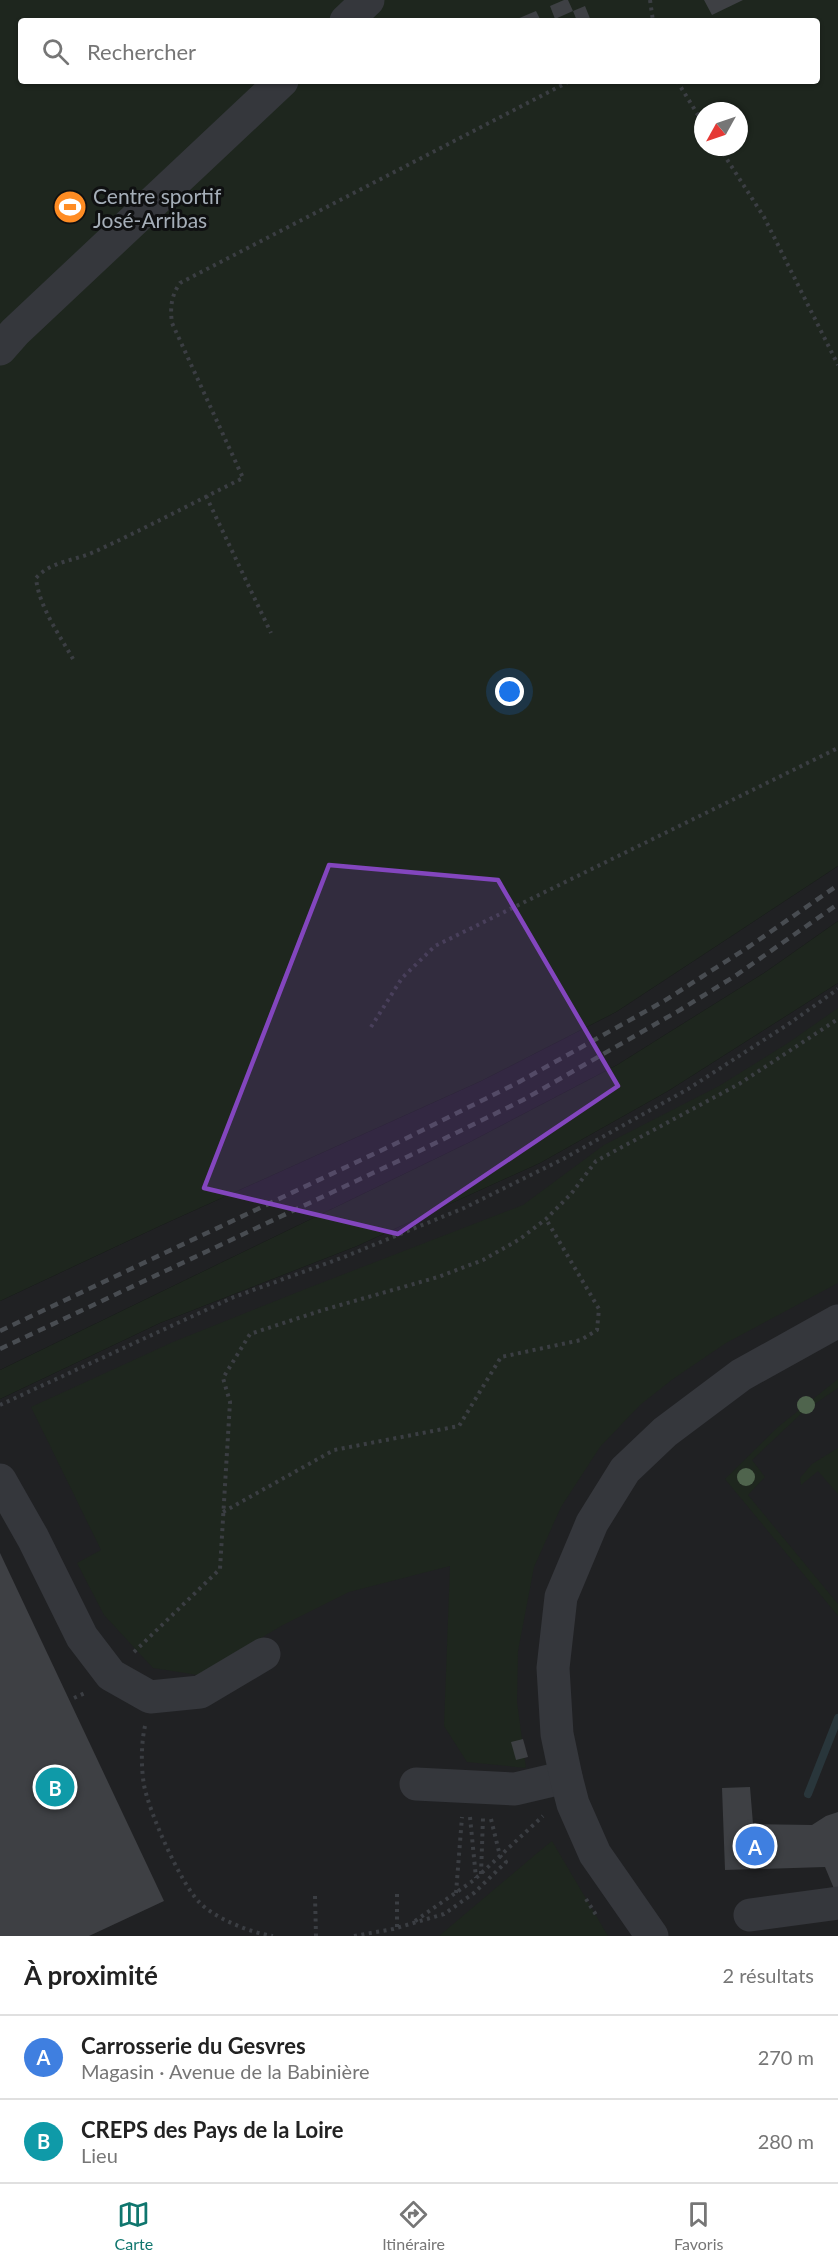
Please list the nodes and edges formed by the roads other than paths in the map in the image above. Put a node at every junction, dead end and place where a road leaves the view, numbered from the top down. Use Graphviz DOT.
graph roads {
  1 [pos="368,0"];
  2 [pos="349,18"];
  3 [pos="279,84"];
  4 [pos="0,349"];
  5 [pos="838,1322"];
  6 [pos="0,1480"];
  7 [pos="264,1654"];
  8 [pos="566,1777"];
  9 [pos="416,1784"];
  10 [pos="838,1903"];
  11 [pos="750,1915"];
  12 [pos="652,1936"];
  1 -- 2 [label="street"];
  3 -- 4 [label="street"];
  5 -- 8 [label="street"];
  6 -- 7 [label="street"];
  8 -- 9 [label="street"];
  8 -- 12 [label="street"];
  10 -- 11 [label="street"];
}
